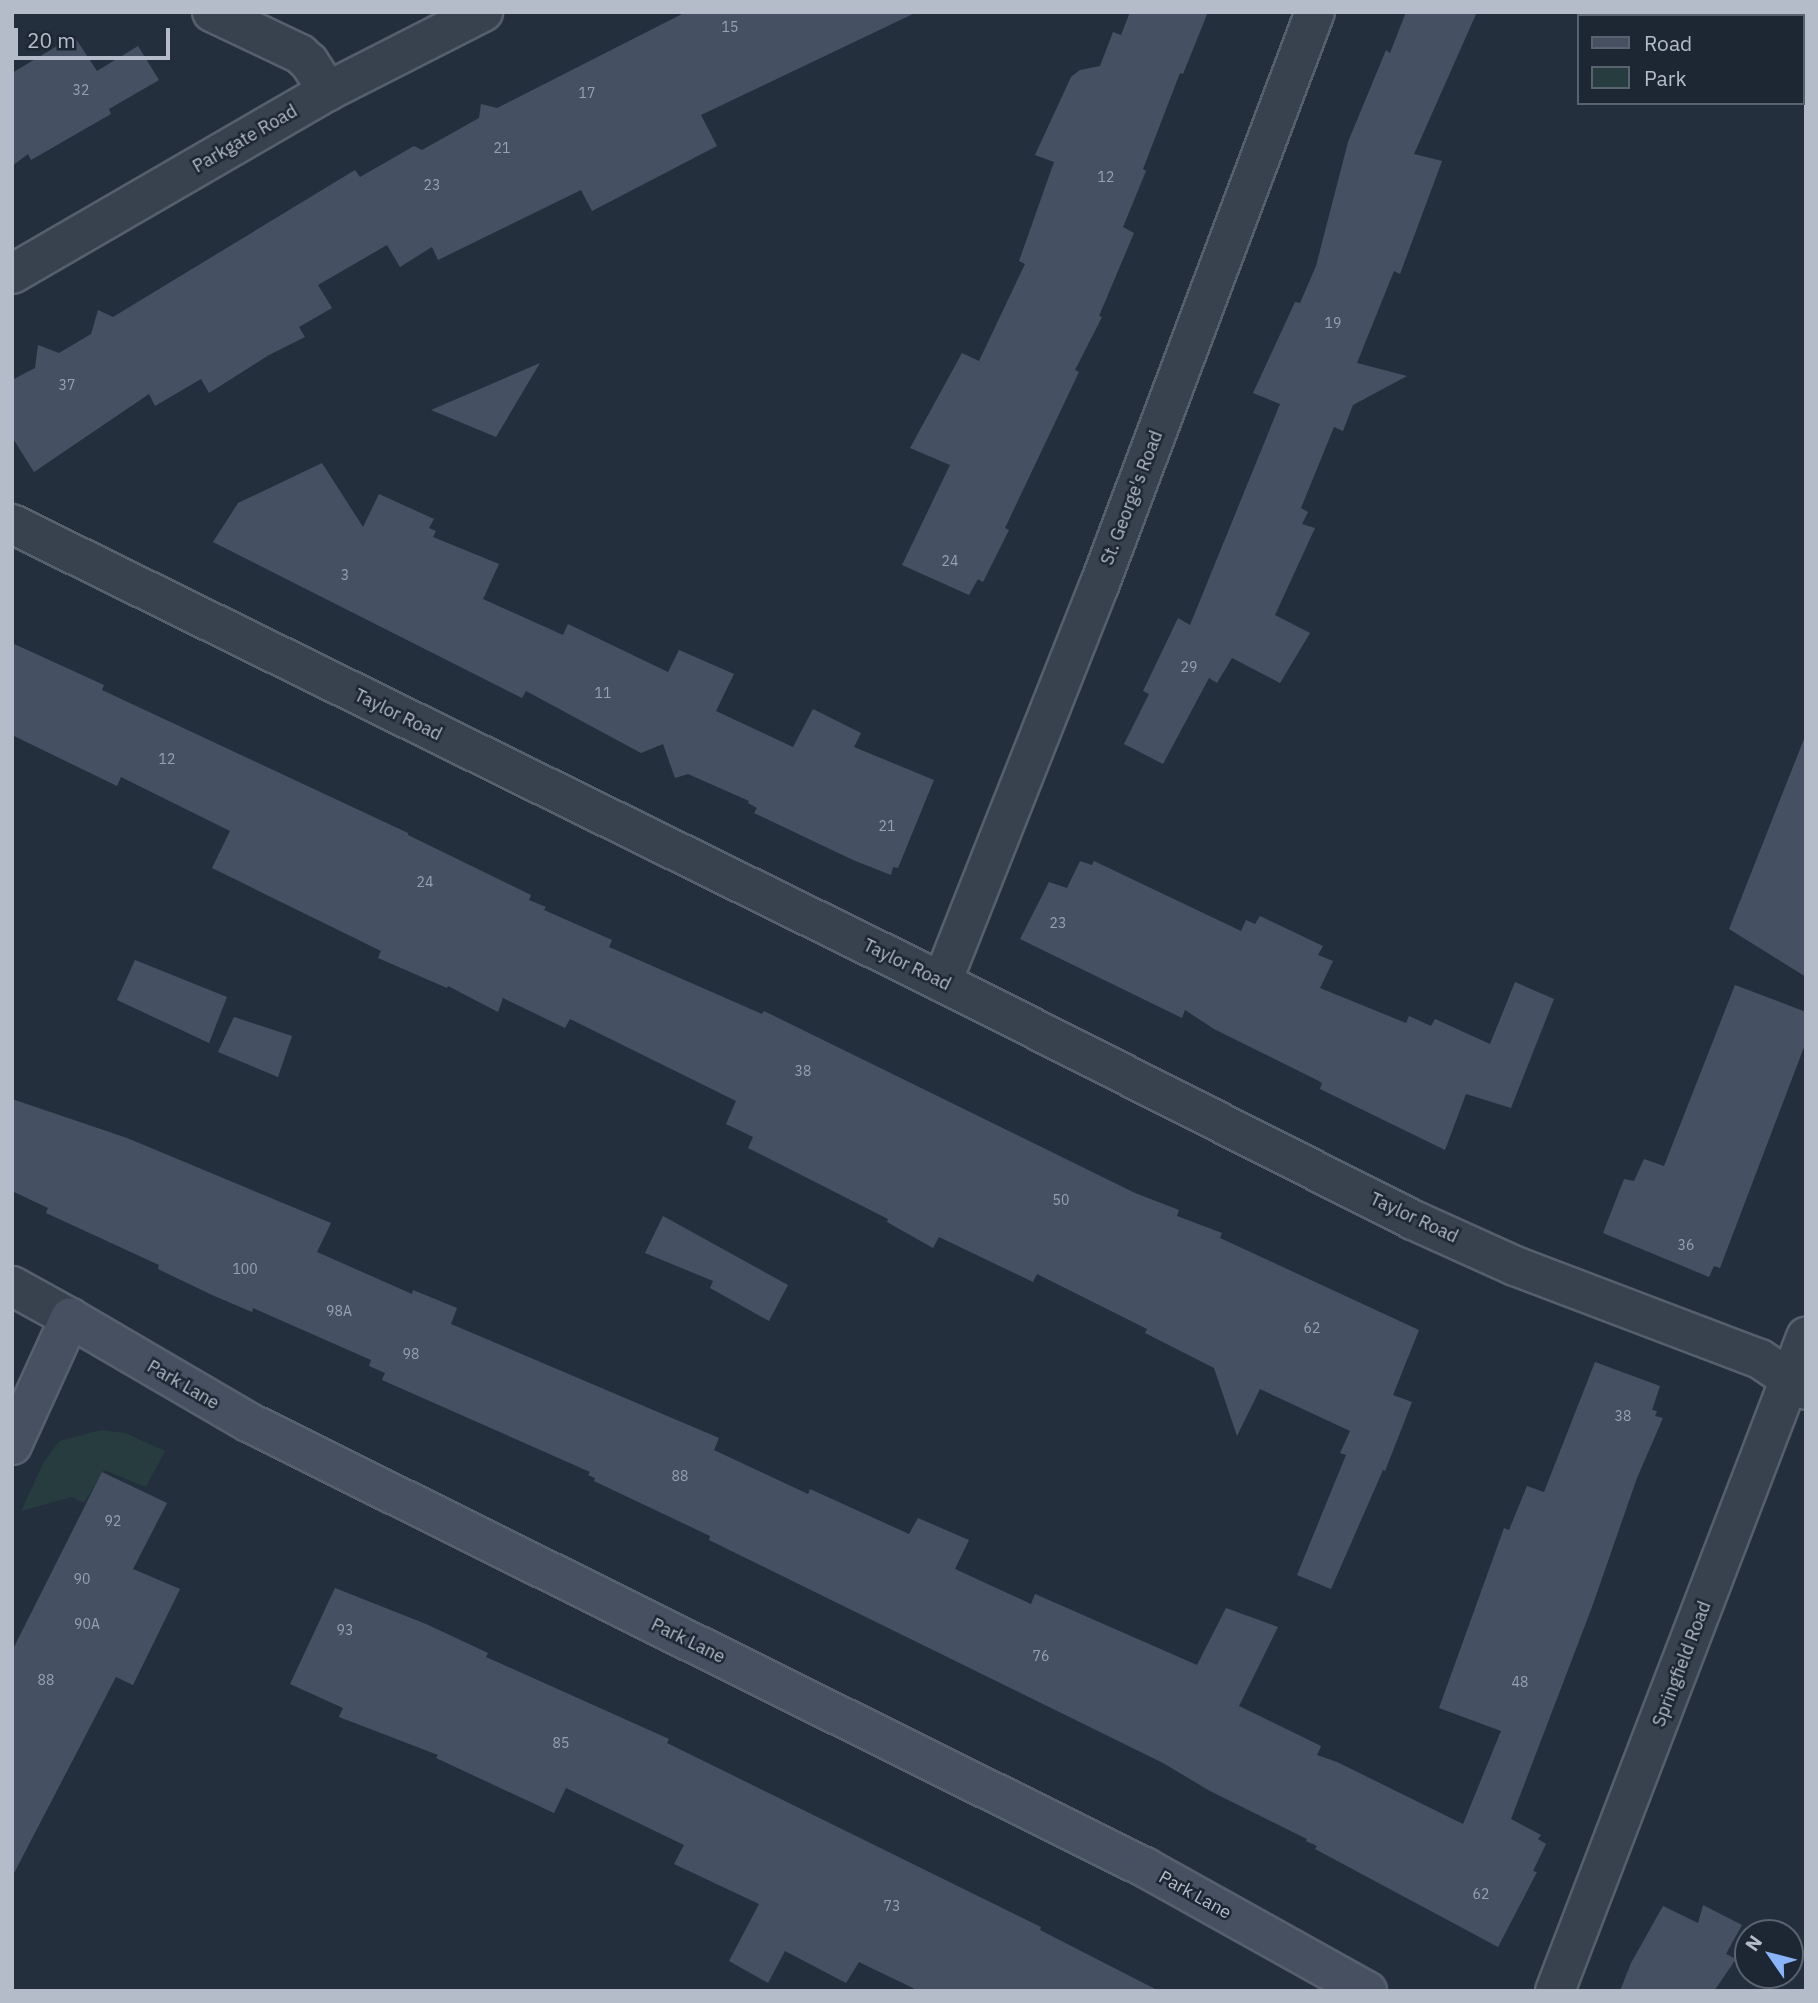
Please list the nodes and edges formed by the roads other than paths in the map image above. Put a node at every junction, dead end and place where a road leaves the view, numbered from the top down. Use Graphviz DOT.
graph roads {
  1 [pos="212,12"];
  2 [pos="482,12"];
  3 [pos="1315,12"];
  4 [pos="328,91"];
  5 [pos="12,274"];
  6 [pos="12,524"];
  7 [pos="942,982"];
  8 [pos="12,1286"];
  9 [pos="71,1318"];
  10 [pos="1806,1337"];
  11 [pos="1798,1384"];
  12 [pos="12,1445"];
  13 [pos="1367,1991"];
  14 [pos="1555,1991"];
  1 -- 4 [label="street"];
  2 -- 4 [label="street, Parkgate Road"];
  3 -- 7 [label="street, St. George's Road"];
  4 -- 5 [label="street, Parkgate Road"];
  6 -- 7 [label="street, Taylor Road"];
  7 -- 11 [label="street, Taylor Road"];
  8 -- 9 [label="street, Park Lane"];
  9 -- 12 [label="main road"];
  9 -- 13 [label="main road, Park Lane"];
  10 -- 11 [label="street, Springfield Road"];
  11 -- 14 [label="street, Springfield Road"];
}
